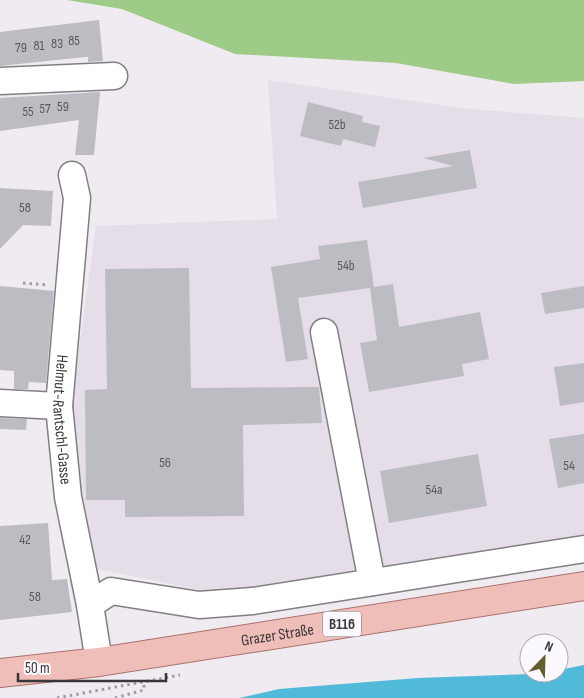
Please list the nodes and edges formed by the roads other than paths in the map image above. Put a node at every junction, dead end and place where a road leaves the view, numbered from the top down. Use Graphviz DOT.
graph roads {
  1 [pos="114,76"];
  2 [pos="0,81"];
  3 [pos="72,175"];
  4 [pos="324,332"];
  5 [pos="0,403"];
  6 [pos="59,406"];
  7 [pos="584,549"];
  8 [pos="372,582"];
  9 [pos="584,586"];
  10 [pos="90,605"];
  11 [pos="99,662"];
  12 [pos="0,673"];
  1 -- 2 [label="street"];
  3 -- 6 [label="street, Helmut-Rantschl-Gasse"];
  4 -- 8 [label="street"];
  5 -- 6 [label="street"];
  6 -- 10 [label="street, Helmut-Rantschl-Gasse"];
  7 -- 8 [label="street"];
  8 -- 10 [label="street"];
  9 -- 11 [label="main road, Grazer Straße / B116"];
  10 -- 11 [label="street, Helmut-Rantschl-Gasse"];
  11 -- 12 [label="main road, Grazer Straße / B116"];
}
